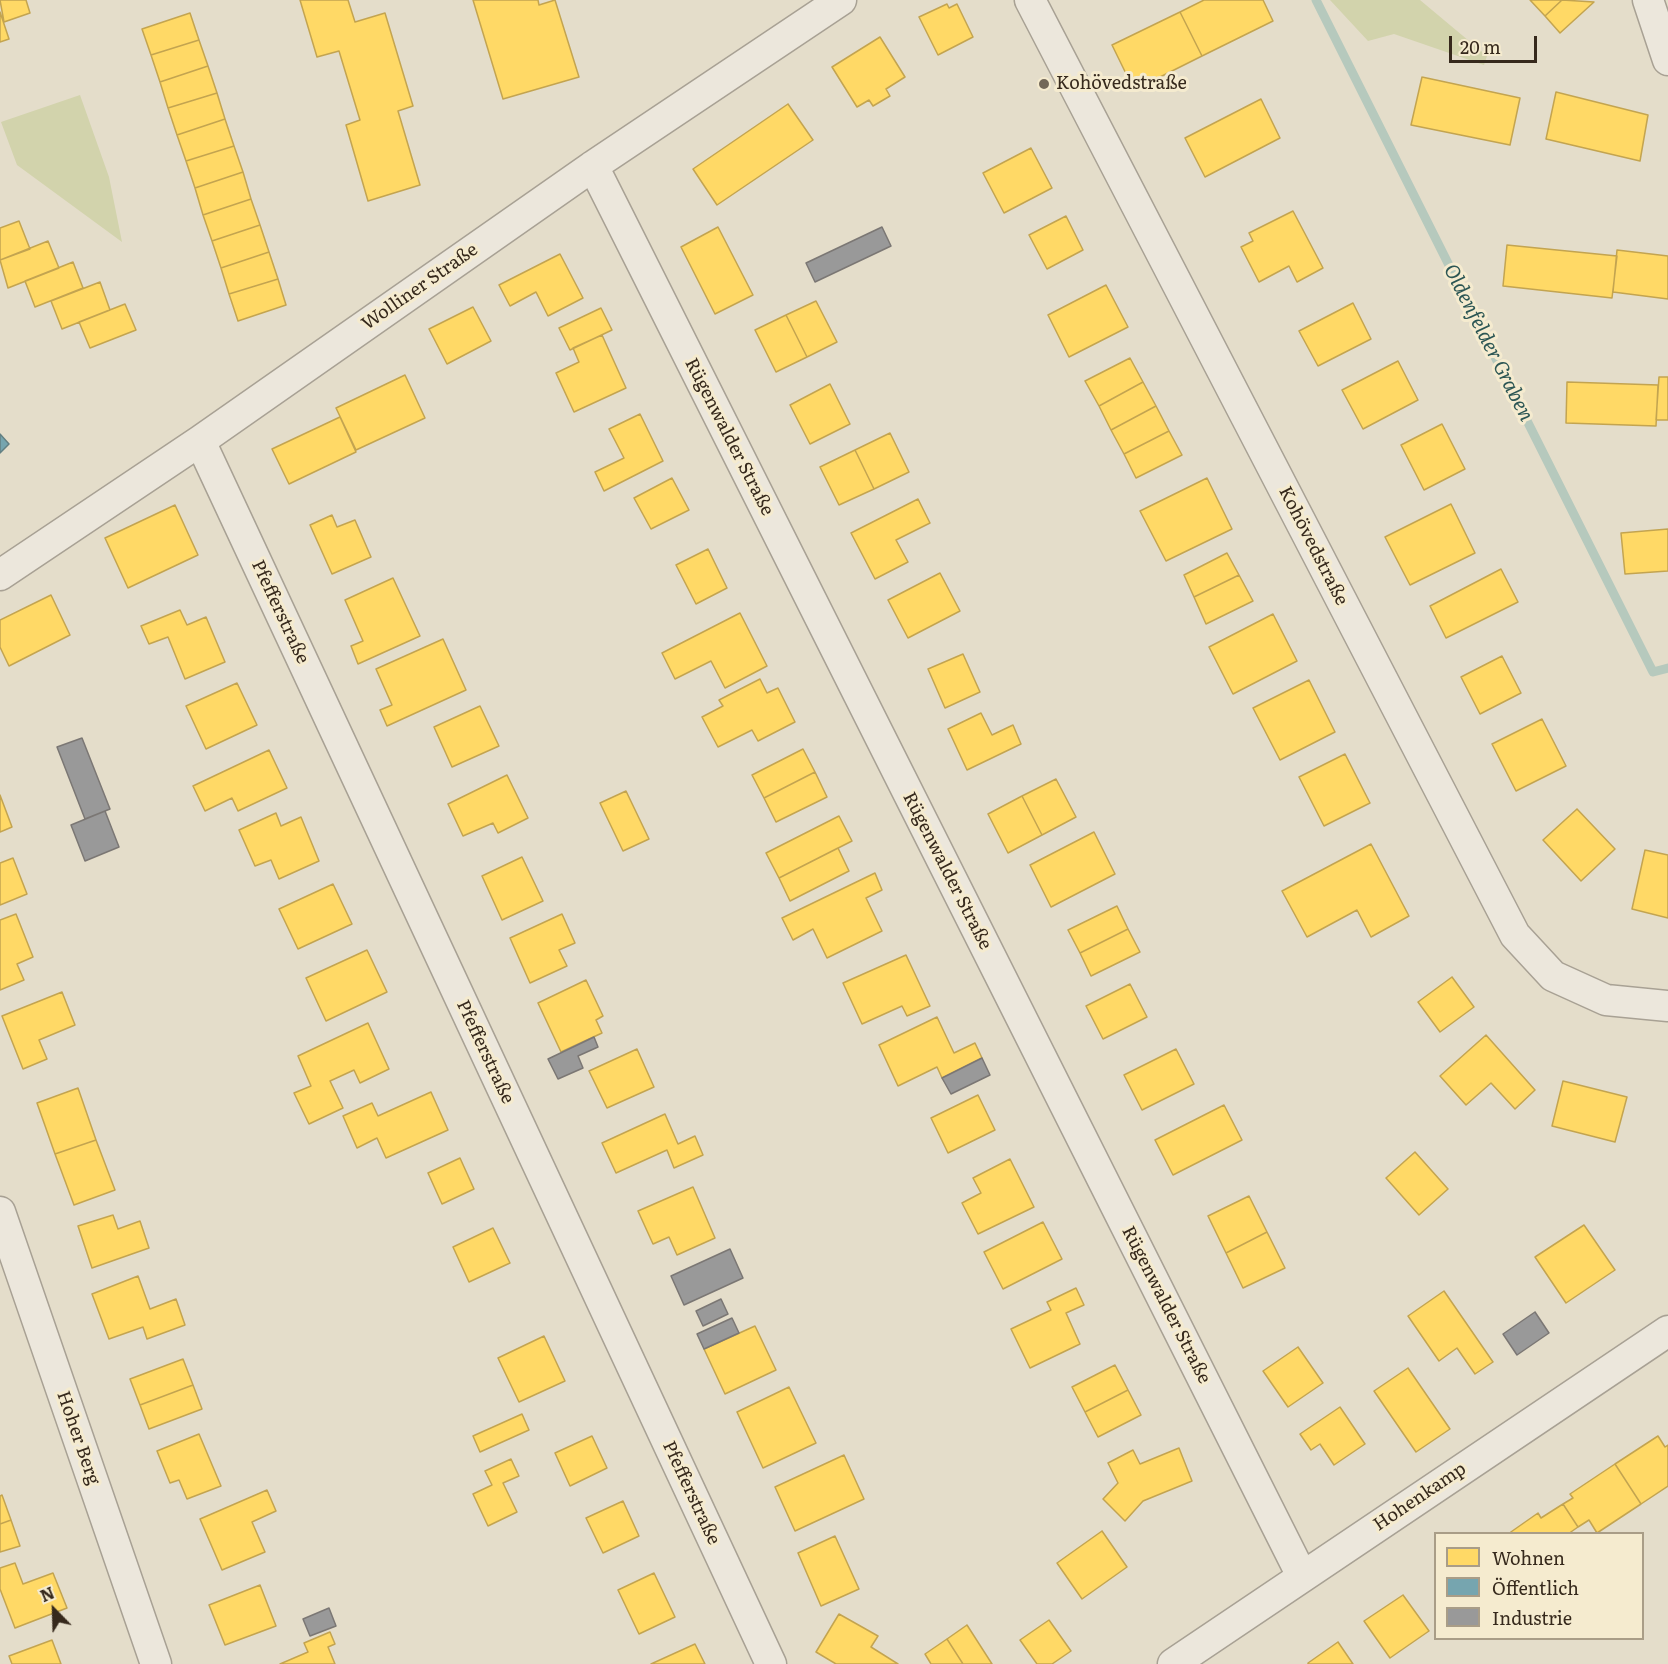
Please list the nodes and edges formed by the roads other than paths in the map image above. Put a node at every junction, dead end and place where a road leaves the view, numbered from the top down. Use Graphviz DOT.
graph roads {
  1 [pos="841,0"];
  2 [pos="1030,0"];
  3 [pos="1648,0"];
  4 [pos="1668,60"];
  5 [pos="593,166"];
  6 [pos="200,441"];
  7 [pos="0,574"];
  8 [pos="1668,1006"];
  9 [pos="0,1212"];
  10 [pos="1668,1331"];
  11 [pos="1302,1576"];
  12 [pos="156,1664"];
  13 [pos="771,1664"];
  14 [pos="1173,1664"];
  1 -- 5 [label="street, Wolliner Straße"];
  2 -- 8 [label="street, Kohövedstraße"];
  3 -- 4 [label="street"];
  5 -- 6 [label="street, Wolliner Straße"];
  5 -- 11 [label="street, Rügenwalder Straße"];
  6 -- 7 [label="street, Wolliner Straße"];
  6 -- 13 [label="street, Pfefferstraße"];
  9 -- 12 [label="street, Hoher Berg"];
  10 -- 11 [label="street, Hohenkamp"];
  11 -- 14 [label="street, Hohenkamp"];
}
